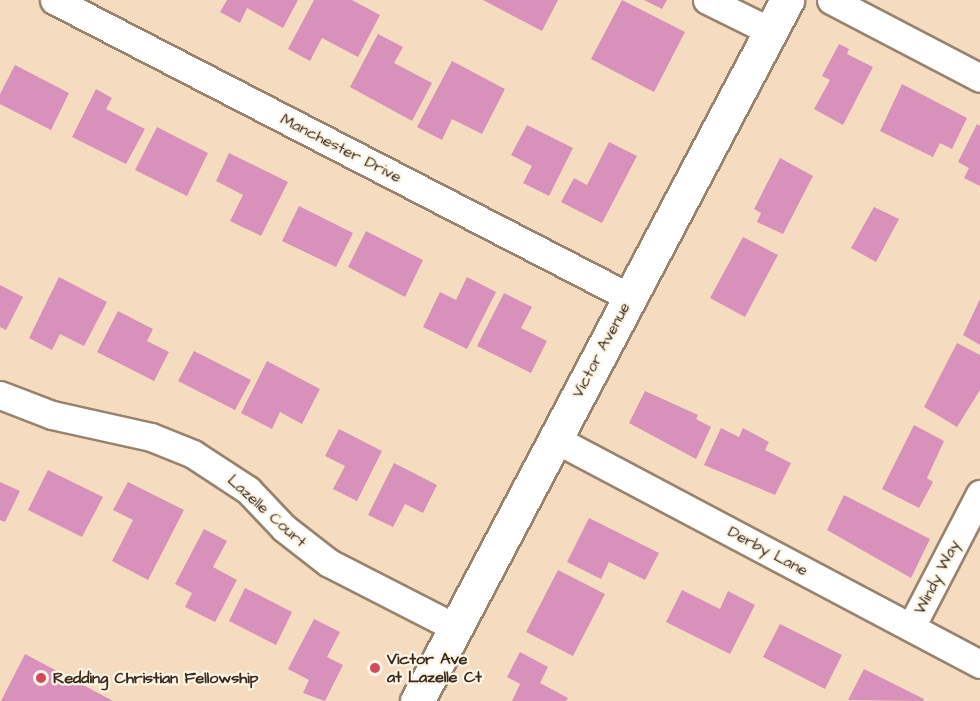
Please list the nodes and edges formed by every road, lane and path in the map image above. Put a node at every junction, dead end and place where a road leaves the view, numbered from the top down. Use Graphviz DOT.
graph roads {
  1 [pos="54,0"];
  2 [pos="707,0"];
  3 [pos="787,0"];
  4 [pos="831,0"];
  5 [pos="770,31"];
  6 [pos="980,78"];
  7 [pos="629,297"];
  8 [pos="0,395"];
  9 [pos="555,439"];
  10 [pos="980,494"];
  11 [pos="911,627"];
  12 [pos="456,628"];
  13 [pos="980,663"];
  14 [pos="417,701"];
  1 -- 7 [label="street, Manchester Drive"];
  2 -- 5 [label="street"];
  3 -- 5 [label="main road, Victor Avenue"];
  4 -- 6 [label="street"];
  5 -- 7 [label="main road, Victor Avenue"];
  7 -- 9 [label="main road, Victor Avenue"];
  8 -- 12 [label="street, Lazelle Court"];
  9 -- 11 [label="street, Derby Lane"];
  9 -- 12 [label="main road, Victor Avenue"];
  10 -- 11 [label="street, Windy Way"];
  11 -- 13 [label="street, Derby Lane"];
  12 -- 14 [label="main road, Victor Avenue"];
}
